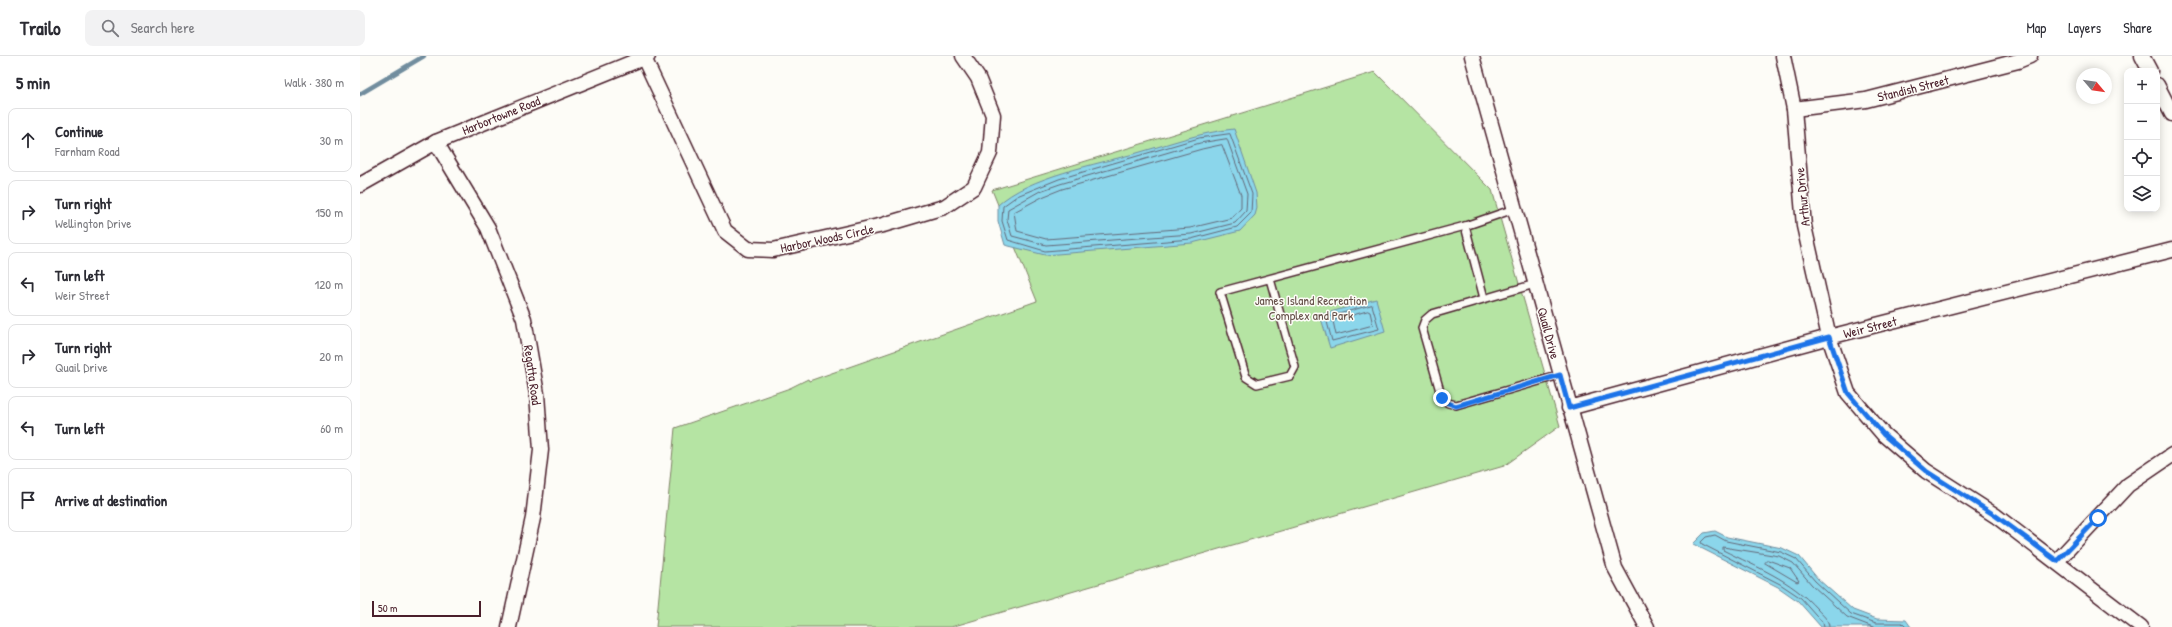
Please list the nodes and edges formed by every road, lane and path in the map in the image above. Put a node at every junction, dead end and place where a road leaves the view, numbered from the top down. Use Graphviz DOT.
graph roads {
  1 [pos="963,56"];
  2 [pos="1472,56"];
  3 [pos="1783,56"];
  4 [pos="2030,56"];
  5 [pos="2142,56"];
  6 [pos="646,57"];
  7 [pos="2148,68"];
  8 [pos="2160,91"];
  9 [pos="1794,109"];
  10 [pos="2172,114"];
  11 [pos="436,142"];
  12 [pos="360,185"];
  13 [pos="1514,209"];
  14 [pos="1465,226"];
  15 [pos="2172,250"];
  16 [pos="1270,279"];
  17 [pos="1535,284"];
  18 [pos="1484,298"];
  19 [pos="1829,337"];
  20 [pos="1560,375"];
  21 [pos="1569,408"];
  22 [pos="2172,455"];
  23 [pos="2057,561"];
  24 [pos="509,627"];
  25 [pos="1647,627"];
  26 [pos="2141,627"];
  1 -- 6 [label="street, Harbor Woods Circle"];
  2 -- 13 [label="street, Quail Drive"];
  3 -- 9 [label="street, Arthur Drive"];
  4 -- 9 [label="street, Standish Street"];
  5 -- 7 [label="street"];
  6 -- 11 [label="street, Harbortowne Road"];
  8 -- 10 [label="street"];
  9 -- 19 [label="street, Arthur Drive"];
  11 -- 12 [label="street, Harbortowne Road"];
  11 -- 24 [label="street, Regatta Road"];
  13 -- 14 [label="lane"];
  13 -- 17 [label="street, Quail Drive"];
  14 -- 16 [label="lane"];
  14 -- 18 [label="lane"];
  15 -- 19 [label="street, Weir Street"];
  16 -- 16 [label="lane"];
  17 -- 18 [label="lane"];
  17 -- 20 [label="street, Quail Drive"];
  18 -- 20 [label="lane"];
  19 -- 21 [label="street, Weir Street"];
  19 -- 23 [label="street, Arthur Drive"];
  20 -- 21 [label="street, Quail Drive"];
  21 -- 25 [label="street, Quail Drive"];
  22 -- 23 [label="street"];
  23 -- 26 [label="street, Arthur Drive"];
}
